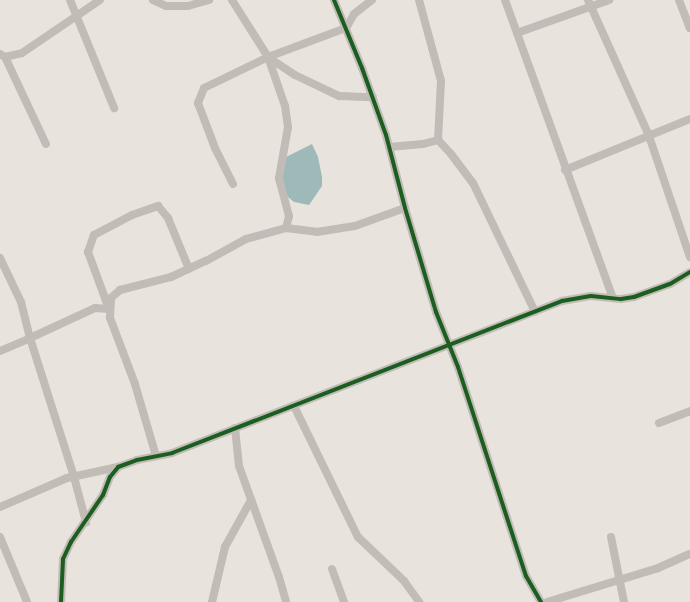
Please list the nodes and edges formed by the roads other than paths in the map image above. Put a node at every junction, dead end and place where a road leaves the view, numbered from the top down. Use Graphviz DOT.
graph roads {
  1 [pos="70,0"];
  2 [pos="100,0"];
  3 [pos="153,0"];
  4 [pos="209,0"];
  5 [pos="232,0"];
  6 [pos="334,0"];
  7 [pos="372,0"];
  8 [pos="419,0"];
  9 [pos="505,0"];
  10 [pos="609,0"];
  11 [pos="679,0"];
  12 [pos="589,4"];
  13 [pos="76,15"];
  14 [pos="346,28"];
  15 [pos="690,28"];
  16 [pos="517,33"];
  17 [pos="3,56"];
  18 [pos="268,56"];
  19 [pos="372,97"];
  20 [pos="114,108"];
  21 [pos="690,120"];
  22 [pos="649,136"];
  23 [pos="438,140"];
  24 [pos="46,144"];
  25 [pos="390,147"];
  26 [pos="565,170"];
  27 [pos="233,184"];
  28 [pos="405,208"];
  29 [pos="286,228"];
  30 [pos="690,257"];
  31 [pos="0,258"];
  32 [pos="189,269"];
  33 [pos="690,272"];
  34 [pos="613,298"];
  35 [pos="110,309"];
  36 [pos="535,312"];
  37 [pos="30,338"];
  38 [pos="449,345"];
  39 [pos="0,351"];
  40 [pos="294,406"];
  41 [pos="690,411"];
  42 [pos="659,422"];
  43 [pos="235,428"];
  44 [pos="156,456"];
  45 [pos="118,467"];
  46 [pos="74,477"];
  47 [pos="251,500"];
  48 [pos="0,507"];
  49 [pos="86,522"];
  50 [pos="0,537"];
  51 [pos="611,537"];
  52 [pos="690,554"];
  53 [pos="332,569"];
  54 [pos="618,581"];
  55 [pos="569,599"];
  56 [pos="27,602"];
  57 [pos="61,602"];
  58 [pos="212,602"];
  59 [pos="286,602"];
  60 [pos="344,602"];
  61 [pos="419,602"];
  62 [pos="541,602"];
  63 [pos="547,602"];
  64 [pos="624,602"];
  1 -- 13 [label="street"];
  2 -- 13 [label="street"];
  3 -- 4 [label="street"];
  5 -- 18 [label="street"];
  6 -- 14 [label="street"];
  7 -- 14 [label="street"];
  8 -- 23 [label="street"];
  9 -- 16 [label="street"];
  10 -- 12 [label="street"];
  11 -- 15 [label="street"];
  12 -- 16 [label="street"];
  12 -- 22 [label="street"];
  13 -- 17 [label="street"];
  13 -- 20 [label="street"];
  14 -- 18 [label="street"];
  14 -- 19 [label="street"];
  16 -- 26 [label="street"];
  17 -- 24 [label="street"];
  18 -- 19 [label="street"];
  18 -- 27 [label="street"];
  18 -- 29 [label="street"];
  19 -- 25 [label="street"];
  21 -- 22 [label="street"];
  22 -- 26 [label="street"];
  22 -- 30 [label="street"];
  23 -- 25 [label="street"];
  23 -- 36 [label="street"];
  25 -- 28 [label="street"];
  26 -- 34 [label="street"];
  28 -- 29 [label="street"];
  28 -- 38 [label="street"];
  29 -- 32 [label="street"];
  31 -- 37 [label="street"];
  32 -- 35 [label="street"];
  32 -- 35 [label="street"];
  33 -- 34 [label="street"];
  34 -- 36 [label="street"];
  35 -- 37 [label="street"];
  35 -- 44 [label="street"];
  36 -- 38 [label="street"];
  37 -- 39 [label="street"];
  37 -- 46 [label="street"];
  38 -- 40 [label="street"];
  38 -- 62 [label="street"];
  40 -- 43 [label="street"];
  40 -- 61 [label="street"];
  41 -- 42 [label="street"];
  43 -- 44 [label="street"];
  43 -- 47 [label="street"];
  44 -- 45 [label="street"];
  45 -- 46 [label="street"];
  45 -- 49 [label="street"];
  46 -- 48 [label="street"];
  46 -- 49 [label="street"];
  47 -- 58 [label="street"];
  47 -- 59 [label="street"];
  49 -- 57 [label="street"];
  50 -- 56 [label="street"];
  51 -- 54 [label="street"];
  52 -- 54 [label="street"];
  53 -- 60 [label="street"];
  54 -- 55 [label="street"];
  54 -- 64 [label="street"];
  55 -- 63 [label="street"];
}
